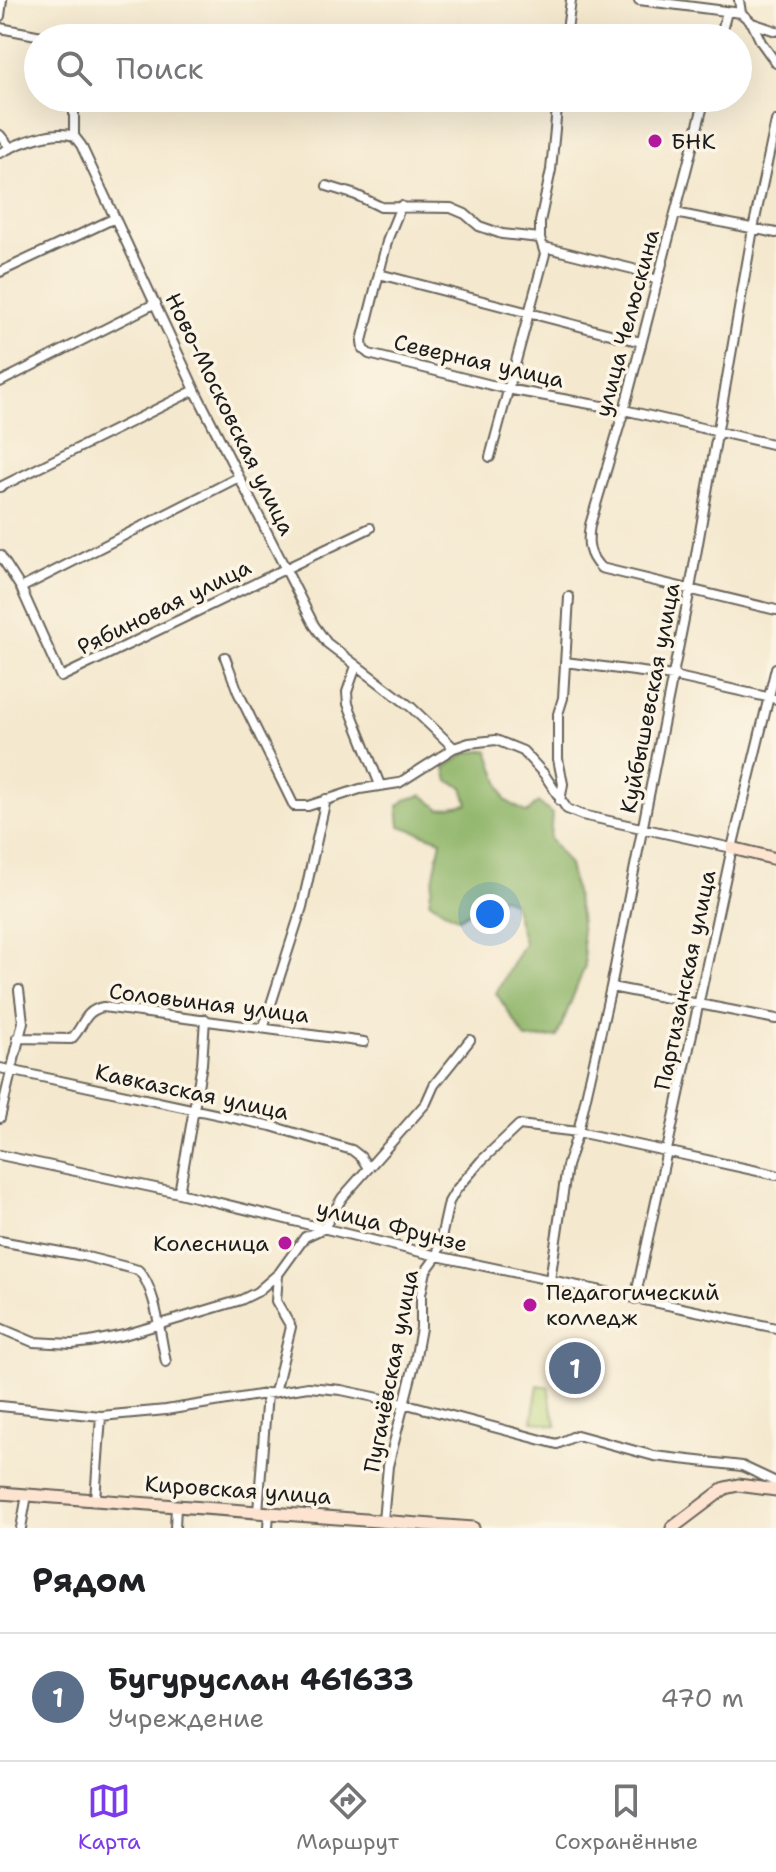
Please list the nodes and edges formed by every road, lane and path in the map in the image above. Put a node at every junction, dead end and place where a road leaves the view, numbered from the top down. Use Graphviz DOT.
graph roads {
  1 [pos="2,0"];
  2 [pos="571,0"];
  3 [pos="639,0"];
  4 [pos="739,0"];
  5 [pos="727,12"];
  6 [pos="741,13"];
  7 [pos="0,16"];
  8 [pos="752,23"];
  9 [pos="568,24"];
  10 [pos="724,24"];
  11 [pos="0,28"];
  12 [pos="776,31"];
  13 [pos="24,33"];
  14 [pos="776,63"];
  15 [pos="74,112"];
  16 [pos="557,112"];
  17 [pos="701,112"];
  18 [pos="776,121"];
  19 [pos="0,135"];
  20 [pos="74,136"];
  21 [pos="10,147"];
  22 [pos="0,153"];
  23 [pos="327,186"];
  24 [pos="401,206"];
  25 [pos="675,213"];
  26 [pos="115,218"];
  27 [pos="753,229"];
  28 [pos="776,233"];
  29 [pos="542,242"];
  30 [pos="0,272"];
  31 [pos="379,274"];
  32 [pos="658,281"];
  33 [pos="156,303"];
  34 [pos="528,313"];
  35 [pos="641,342"];
  36 [pos="0,382"];
  37 [pos="507,389"];
  38 [pos="195,390"];
  39 [pos="624,410"];
  40 [pos="718,431"];
  41 [pos="776,445"];
  42 [pos="490,457"];
  43 [pos="239,477"];
  44 [pos="0,487"];
  45 [pos="370,528"];
  46 [pos="0,555"];
  47 [pos="285,568"];
  48 [pos="21,588"];
  49 [pos="690,589"];
  50 [pos="569,597"];
  51 [pos="776,610"];
  52 [pos="225,657"];
  53 [pos="565,662"];
  54 [pos="356,666"];
  55 [pos="776,668"];
  56 [pos="673,676"];
  57 [pos="773,699"];
  58 [pos="454,748"];
  59 [pos="380,785"];
  60 [pos="326,799"];
  61 [pos="560,802"];
  62 [pos="643,827"];
  63 [pos="732,848"];
  64 [pos="776,859"];
  65 [pos="611,987"];
  66 [pos="19,990"];
  67 [pos="698,1002"];
  68 [pos="205,1019"];
  69 [pos="776,1019"];
  70 [pos="264,1026"];
  71 [pos="17,1038"];
  72 [pos="470,1040"];
  73 [pos="364,1042"];
  74 [pos="0,1068"];
  75 [pos="10,1071"];
  76 [pos="195,1110"];
  77 [pos="0,1118"];
  78 [pos="578,1132"];
  79 [pos="667,1152"];
  80 [pos="0,1155"];
  81 [pos="368,1168"];
  82 [pos="776,1175"];
  83 [pos="179,1193"];
  84 [pos="324,1228"];
  85 [pos="0,1241"];
  86 [pos="437,1256"];
  87 [pos="279,1273"];
  88 [pos="550,1280"];
  89 [pos="257,1292"];
  90 [pos="635,1299"];
  91 [pos="276,1301"];
  92 [pos="157,1324"];
  93 [pos="0,1328"];
  94 [pos="776,1328"];
  95 [pos="166,1362"];
  96 [pos="271,1392"];
  97 [pos="403,1403"];
  98 [pos="0,1406"];
  99 [pos="101,1416"];
  100 [pos="776,1482"];
  101 [pos="776,1490"];
  102 [pos="0,1493"];
  103 [pos="27,1495"];
  104 [pos="95,1500"];
  105 [pos="176,1506"];
  106 [pos="264,1512"];
  107 [pos="383,1521"];
  108 [pos="322,1522"];
  109 [pos="21,1528"];
  110 [pos="175,1528"];
  111 [pos="268,1528"];
  112 [pos="473,1528"];
  113 [pos="672,1528"];
  1 -- 7 [label="street"];
  2 -- 9 [label="street"];
  3 -- 5 [label="street"];
  4 -- 6 [label="street"];
  5 -- 6 [label="street"];
  5 -- 10 [label="street"];
  6 -- 8 [label="street"];
  8 -- 12 [label="street"];
  8 -- 14 [label="street"];
  11 -- 13 [label="street"];
  15 -- 20 [label="street"];
  16 -- 29 [label="street"];
  17 -- 25 [label="street, улица Челюскина"];
  18 -- 27 [label="street, Куйбышевская улица"];
  19 -- 21 [label="street"];
  20 -- 21 [label="street"];
  20 -- 26 [label="street, Ново-Московская улица"];
  21 -- 22 [label="street"];
  23 -- 24 [label="street"];
  24 -- 29 [label="street"];
  24 -- 31 [label="street"];
  25 -- 27 [label="street"];
  25 -- 32 [label="street, улица Челюскина"];
  26 -- 30 [label="street"];
  26 -- 33 [label="street, Ново-Московская улица"];
  27 -- 28 [label="street"];
  27 -- 40 [label="street, Куйбышевская улица"];
  29 -- 32 [label="street"];
  29 -- 34 [label="street"];
  31 -- 34 [label="street"];
  31 -- 37 [label="street, Северная улица"];
  32 -- 35 [label="street, улица Челюскина"];
  33 -- 36 [label="street"];
  33 -- 38 [label="street, Ново-Московская улица"];
  34 -- 35 [label="street"];
  34 -- 37 [label="street"];
  35 -- 39 [label="street, улица Челюскина"];
  37 -- 39 [label="street, Северная улица"];
  37 -- 42 [label="street"];
  38 -- 43 [label="street, Ново-Московская улица"];
  38 -- 44 [label="street"];
  39 -- 40 [label="street, Северная улица"];
  39 -- 49 [label="street, улица Челюскина"];
  40 -- 41 [label="street, Северная улица"];
  40 -- 49 [label="street, Куйбышевская улица"];
  43 -- 47 [label="street, Ново-Московская улица"];
  43 -- 48 [label="street"];
  45 -- 47 [label="street, Рябиновая улица"];
  46 -- 48 [label="street"];
  47 -- 48 [label="street, Рябиновая улица"];
  47 -- 54 [label="street, Ново-Московская улица"];
  49 -- 51 [label="street"];
  49 -- 56 [label="street, Куйбышевская улица"];
  50 -- 53 [label="street"];
  52 -- 60 [label="street"];
  53 -- 56 [label="street"];
  53 -- 61 [label="street"];
  54 -- 58 [label="street, Ново-Московская улица"];
  54 -- 59 [label="street"];
  55 -- 57 [label="street, Партизанская улица"];
  56 -- 57 [label="street"];
  56 -- 62 [label="street, Куйбышевская улица"];
  57 -- 63 [label="street, Партизанская улица"];
  58 -- 59 [label="street"];
  58 -- 61 [label="street"];
  59 -- 60 [label="street"];
  60 -- 70 [label="street"];
  61 -- 62 [label="street"];
  62 -- 63 [label="street"];
  62 -- 65 [label="street, Куйбышевская улица"];
  63 -- 64 [label="main road"];
  63 -- 67 [label="street, Партизанская улица"];
  65 -- 67 [label="street"];
  65 -- 78 [label="street, Куйбышевская улица"];
  66 -- 71 [label="street"];
  67 -- 69 [label="street"];
  67 -- 79 [label="street, Партизанская улица"];
  68 -- 70 [label="street, Соловьиная улица"];
  68 -- 71 [label="street, Соловьиная улица"];
  68 -- 76 [label="street"];
  70 -- 73 [label="street, Соловьиная улица"];
  71 -- 75 [label="street"];
  72 -- 81 [label="street"];
  74 -- 75 [label="street, Кавказская улица"];
  75 -- 76 [label="street, Кавказская улица"];
  75 -- 77 [label="street"];
  76 -- 81 [label="street, Кавказская улица"];
  76 -- 83 [label="street"];
  78 -- 79 [label="street"];
  78 -- 86 [label="street, Пугачёвская улица"];
  78 -- 88 [label="street, Куйбышевская улица"];
  79 -- 82 [label="street"];
  79 -- 90 [label="street, Партизанская улица"];
  80 -- 83 [label="street, улица Фрунзе"];
  81 -- 84 [label="street"];
  83 -- 84 [label="street, улица Фрунзе"];
  84 -- 86 [label="street, улица Фрунзе"];
  84 -- 87 [label="street"];
  85 -- 92 [label="street"];
  86 -- 88 [label="street, улица Фрунзе"];
  86 -- 97 [label="street, Пугачёвская улица"];
  87 -- 89 [label="street"];
  87 -- 91 [label="street"];
  88 -- 90 [label="street, улица Фрунзе"];
  89 -- 91 [label="street"];
  89 -- 92 [label="street"];
  90 -- 94 [label="street, улица Фрунзе"];
  91 -- 96 [label="street"];
  92 -- 93 [label="street"];
  92 -- 95 [label="street"];
  96 -- 97 [label="street"];
  96 -- 99 [label="street"];
  96 -- 106 [label="street"];
  97 -- 100 [label="street"];
  97 -- 107 [label="street, Пугачёвская улица"];
  98 -- 99 [label="street"];
  99 -- 104 [label="street"];
  101 -- 113 [label="main road"];
  102 -- 103 [label="main road, Кировская улица"];
  103 -- 104 [label="main road, Кировская улица"];
  103 -- 109 [label="street"];
  104 -- 105 [label="main road, Кировская улица"];
  105 -- 106 [label="main road, Кировская улица"];
  105 -- 110 [label="street"];
  106 -- 108 [label="main road, Кировская улица"];
  106 -- 111 [label="street"];
  107 -- 108 [label="main road, Кировская улица"];
  107 -- 112 [label="main road, Кировская улица"];
}
